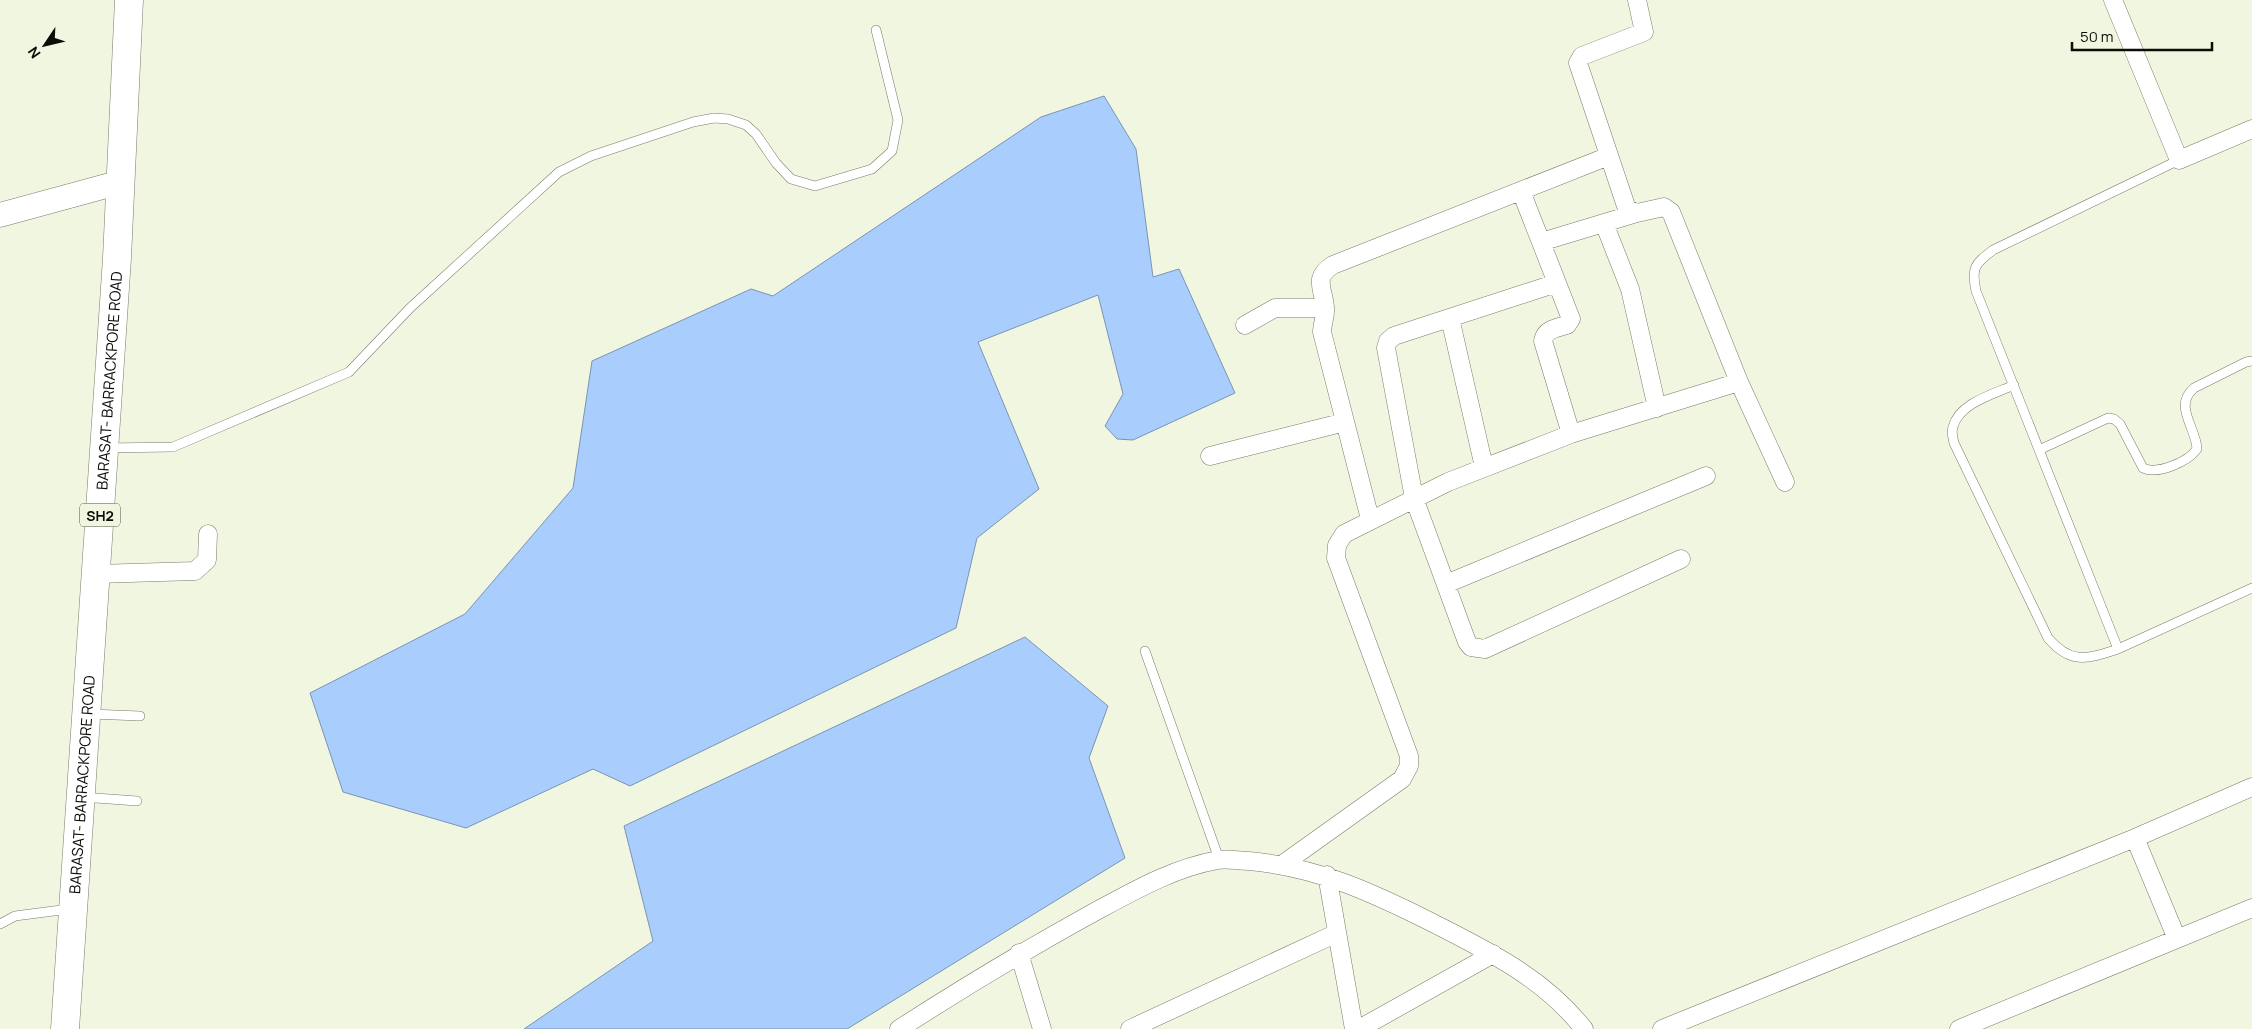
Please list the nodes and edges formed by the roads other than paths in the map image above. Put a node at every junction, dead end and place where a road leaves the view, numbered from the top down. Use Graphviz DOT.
graph roads {
  1 [pos="129,0"];
  2 [pos="1637,0"];
  3 [pos="2113,0"];
  4 [pos="876,30"];
  5 [pos="2252,129"];
  6 [pos="1608,156"];
  7 [pos="2179,160"];
  8 [pos="121,182"];
  9 [pos="1522,191"];
  10 [pos="1636,213"];
  11 [pos="0,215"];
  12 [pos="1604,223"];
  13 [pos="1541,242"];
  14 [pos="1556,283"];
  15 [pos="1325,308"];
  16 [pos="1450,318"];
  17 [pos="1245,325"];
  18 [pos="2252,361"];
  19 [pos="1739,382"];
  20 [pos="2014,385"];
  21 [pos="1656,408"];
  22 [pos="1345,422"];
  23 [pos="1571,434"];
  24 [pos="105,448"];
  25 [pos="2039,450"];
  26 [pos="1210,456"];
  27 [pos="1484,467"];
  28 [pos="1706,476"];
  29 [pos="1785,482"];
  30 [pos="1414,498"];
  31 [pos="1370,519"];
  32 [pos="208,534"];
  33 [pos="1681,559"];
  34 [pos="96,574"];
  35 [pos="1446,584"];
  36 [pos="2252,588"];
  37 [pos="2118,649"];
  38 [pos="1145,651"];
  39 [pos="85,714"];
  40 [pos="140,716"];
  41 [pos="2252,788"];
  42 [pos="80,797"];
  43 [pos="137,801"];
  44 [pos="2135,838"];
  45 [pos="1219,859"];
  46 [pos="1283,864"];
  47 [pos="1327,875"];
  48 [pos="72,908"];
  49 [pos="2252,908"];
  50 [pos="0,924"];
  51 [pos="1337,933"];
  52 [pos="2177,939"];
  53 [pos="1019,953"];
  54 [pos="1493,954"];
  55 [pos="1579,1028"];
  56 [pos="65,1029"];
  57 [pos="899,1029"];
  58 [pos="1042,1029"];
  59 [pos="1130,1029"];
  60 [pos="1354,1029"];
  61 [pos="1360,1029"];
  62 [pos="1662,1029"];
  63 [pos="1959,1029"];
  1 -- 8 [label="main road, BARASAT- BARRACKPORE ROAD / SH2"];
  2 -- 6 [label="street"];
  3 -- 7 [label="street"];
  4 -- 24 [label="lane"];
  5 -- 7 [label="street"];
  6 -- 9 [label="street"];
  6 -- 10 [label="street"];
  7 -- 20 [label="lane"];
  8 -- 11 [label="street"];
  8 -- 24 [label="main road, BARASAT- BARRACKPORE ROAD / SH2"];
  9 -- 13 [label="street"];
  9 -- 15 [label="street"];
  10 -- 12 [label="street"];
  10 -- 19 [label="street"];
  12 -- 13 [label="street"];
  12 -- 21 [label="street"];
  13 -- 14 [label="street"];
  14 -- 16 [label="street"];
  14 -- 23 [label="street"];
  15 -- 17 [label="street"];
  15 -- 22 [label="street"];
  16 -- 27 [label="street"];
  16 -- 30 [label="street"];
  18 -- 25 [label="lane"];
  19 -- 21 [label="street"];
  19 -- 29 [label="street"];
  20 -- 25 [label="lane"];
  20 -- 37 [label="lane"];
  21 -- 23 [label="street"];
  22 -- 26 [label="street"];
  22 -- 31 [label="street"];
  23 -- 27 [label="street"];
  24 -- 34 [label="main road, BARASAT- BARRACKPORE ROAD / SH2"];
  25 -- 37 [label="lane"];
  27 -- 30 [label="street"];
  28 -- 35 [label="street"];
  30 -- 31 [label="street"];
  30 -- 35 [label="street"];
  31 -- 46 [label="street"];
  32 -- 34 [label="street"];
  33 -- 35 [label="street"];
  34 -- 39 [label="main road, BARASAT- BARRACKPORE ROAD / SH2"];
  36 -- 37 [label="lane"];
  38 -- 45 [label="lane"];
  39 -- 40 [label="lane"];
  39 -- 42 [label="main road, BARASAT- BARRACKPORE ROAD / SH2"];
  41 -- 44 [label="street"];
  42 -- 43 [label="lane"];
  42 -- 48 [label="main road, BARASAT- BARRACKPORE ROAD / SH2"];
  44 -- 52 [label="street"];
  44 -- 62 [label="street"];
  45 -- 46 [label="street"];
  45 -- 53 [label="street"];
  46 -- 47 [label="street"];
  47 -- 51 [label="street"];
  47 -- 54 [label="street"];
  48 -- 50 [label="lane"];
  48 -- 56 [label="main road, BARASAT- BARRACKPORE ROAD / SH2"];
  49 -- 52 [label="street"];
  51 -- 59 [label="street"];
  51 -- 60 [label="street"];
  52 -- 63 [label="street"];
  53 -- 57 [label="street"];
  53 -- 58 [label="street"];
  54 -- 55 [label="street"];
  54 -- 61 [label="street"];
}
